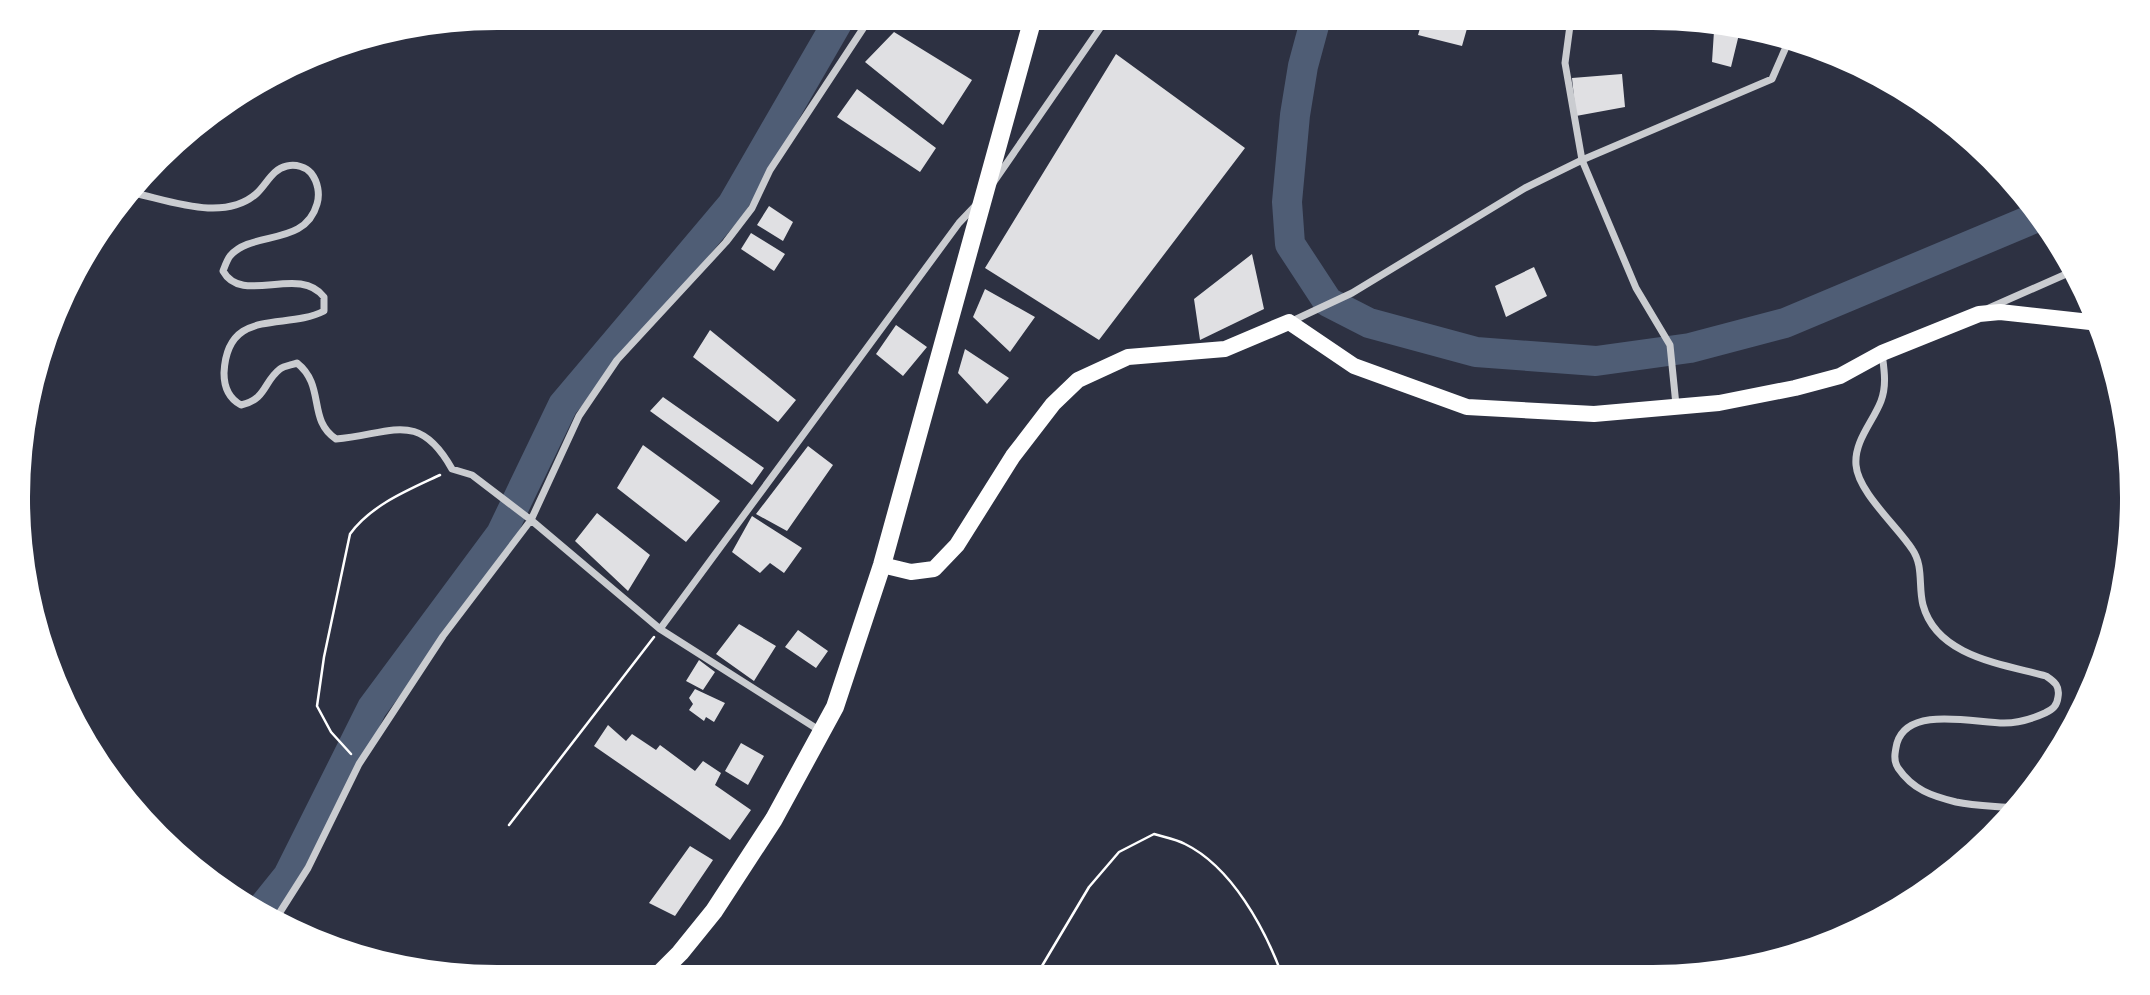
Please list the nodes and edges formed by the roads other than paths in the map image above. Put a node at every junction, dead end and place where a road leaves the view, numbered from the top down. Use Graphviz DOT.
graph roads {
  1 [pos="862,30"];
  2 [pos="1030,30"];
  3 [pos="1099,30"];
  4 [pos="1569,30"];
  5 [pos="1785,49"];
  6 [pos="1582,160"];
  7 [pos="141,194"];
  8 [pos="984,197"];
  9 [pos="2064,275"];
  10 [pos="1979,314"];
  11 [pos="1294,319"];
  12 [pos="2086,322"];
  13 [pos="1882,354"];
  14 [pos="1676,401"];
  15 [pos="531,520"];
  16 [pos="882,565"];
  17 [pos="660,629"];
  18 [pos="823,733"];
  19 [pos="2003,807"];
  20 [pos="280,912"];
  21 [pos="667,965"];
  1 -- 15 [label="street"];
  2 -- 8 [label="highway"];
  3 -- 8 [label="street"];
  4 -- 6 [label="street"];
  5 -- 6 [label="street"];
  6 -- 11 [label="street"];
  6 -- 14 [label="street"];
  7 -- 15 [label="street"];
  8 -- 16 [label="highway"];
  8 -- 17 [label="street"];
  9 -- 10 [label="street"];
  10 -- 12 [label="main road"];
  10 -- 13 [label="main road"];
  11 -- 14 [label="main road"];
  11 -- 16 [label="main road"];
  13 -- 14 [label="main road"];
  13 -- 19 [label="street"];
  15 -- 17 [label="street"];
  15 -- 20 [label="street"];
  16 -- 18 [label="highway"];
  17 -- 18 [label="street"];
  18 -- 21 [label="highway"];
}
